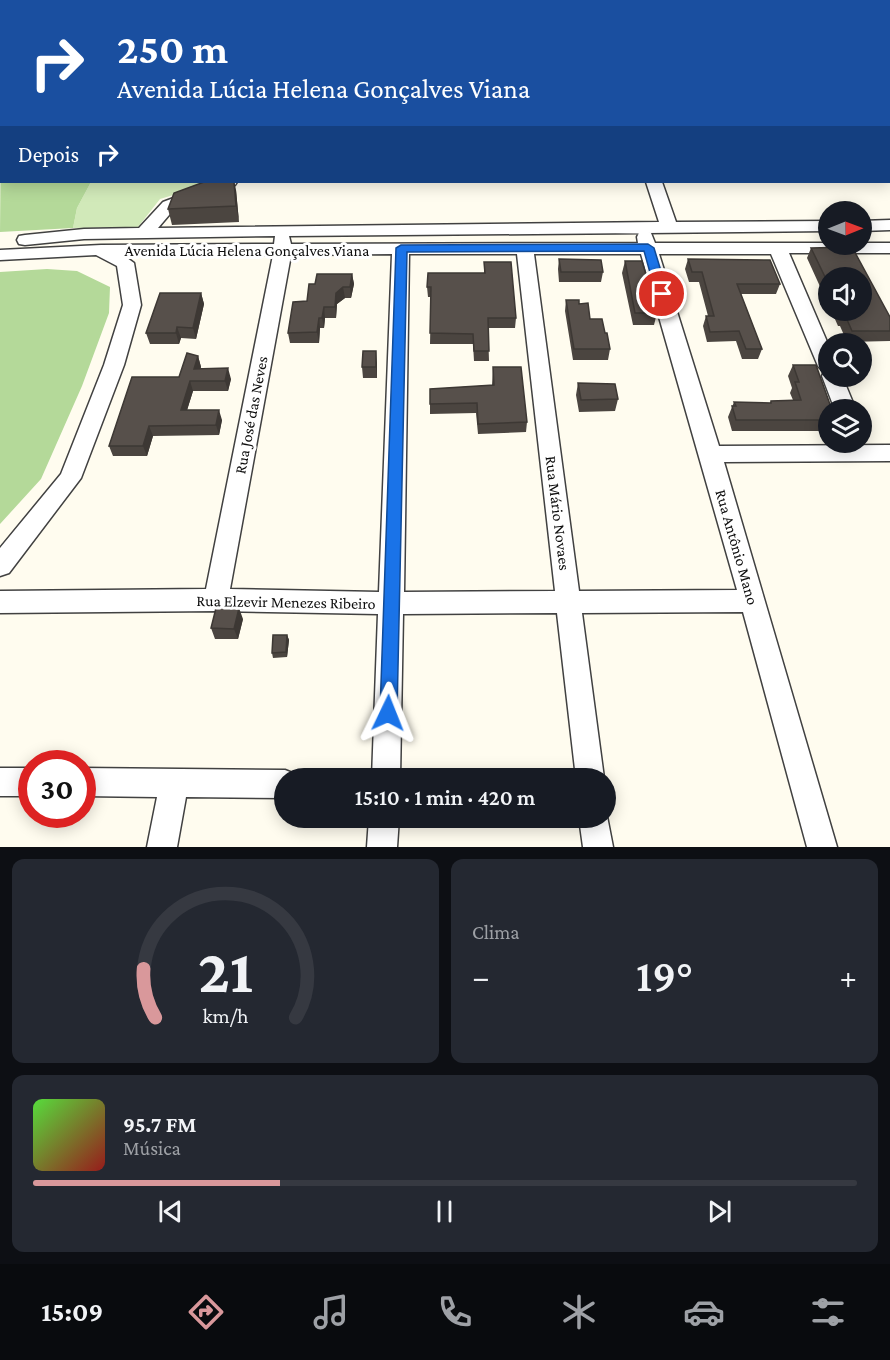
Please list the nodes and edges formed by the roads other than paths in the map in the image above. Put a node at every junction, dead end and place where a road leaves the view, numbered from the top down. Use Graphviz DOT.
graph roads {
  1 [pos="226,183"];
  2 [pos="654,183"];
  3 [pos="890,225"];
  4 [pos="818,226"];
  5 [pos="872,226"];
  6 [pos="669,227"];
  7 [pos="144,233"];
  8 [pos="645,237"];
  9 [pos="282,240"];
  10 [pos="0,243"];
  11 [pos="401,248"];
  12 [pos="525,248"];
  13 [pos="890,248"];
  14 [pos="778,249"];
  15 [pos="101,250"];
  16 [pos="0,255"];
  17 [pos="818,343"];
  18 [pos="818,450"];
  19 [pos="872,450"];
  20 [pos="890,453"];
  21 [pos="711,454"];
  22 [pos="0,566"];
  23 [pos="216,600"];
  24 [pos="752,601"];
  25 [pos="0,602"];
  26 [pos="569,602"];
  27 [pos="392,603"];
  28 [pos="386,768"];
  29 [pos="589,768"];
  30 [pos="0,782"];
  31 [pos="18,782"];
  32 [pos="96,782"];
  33 [pos="174,782"];
  34 [pos="274,784"];
  35 [pos="383,828"];
  36 [pos="595,828"];
  37 [pos="162,847"];
  38 [pos="382,847"];
  39 [pos="598,847"];
  40 [pos="822,847"];
  1 -- 7 [label="street"];
  2 -- 6 [label="street"];
  3 -- 5 [label="street"];
  4 -- 6 [label="street, Avenida Lúcia Helena Gonçalves Viana"];
  6 -- 8 [label="street, Avenida Lúcia Helena Gonçalves Viana"];
  7 -- 9 [label="street, Avenida Lúcia Helena Gonçalves Viana"];
  7 -- 10 [label="street, Avenida Lúcia Helena Gonçalves Viana"];
  8 -- 9 [label="street, Avenida Lúcia Helena Gonçalves Viana"];
  8 -- 12 [label="street, Avenida Lúcia Helena Gonçalves Viana"];
  8 -- 14 [label="street, Avenida Lúcia Helena Gonçalves Viana"];
  8 -- 21 [label="street, Rua Antônio Mano"];
  9 -- 11 [label="street, Avenida Lúcia Helena Gonçalves Viana"];
  9 -- 15 [label="street, Avenida Lúcia Helena Gonçalves Viana"];
  9 -- 23 [label="street, Rua José das Neves"];
  11 -- 12 [label="street, Avenida Lúcia Helena Gonçalves Viana"];
  11 -- 27 [label="street"];
  12 -- 26 [label="street, Rua Mário Novaes"];
  13 -- 14 [label="street, Avenida Lúcia Helena Gonçalves Viana"];
  14 -- 17 [label="street"];
  15 -- 16 [label="street, Avenida Lúcia Helena Gonçalves Viana"];
  15 -- 22 [label="street"];
  18 -- 21 [label="street"];
  19 -- 20 [label="street"];
  21 -- 24 [label="street, Rua Antônio Mano"];
  23 -- 25 [label="street, Rua Elzevir Menezes Ribeiro"];
  23 -- 27 [label="street, Rua Elzevir Menezes Ribeiro"];
  24 -- 26 [label="street, Rua Elzevir Menezes Ribeiro"];
  24 -- 40 [label="street, Rua Antônio Mano"];
  26 -- 27 [label="street, Rua Elzevir Menezes Ribeiro"];
  26 -- 29 [label="street, Rua Mário Novaes"];
  27 -- 28 [label="street"];
  30 -- 31 [label="street"];
  32 -- 33 [label="street"];
  33 -- 34 [label="street"];
  33 -- 37 [label="street"];
  35 -- 38 [label="street"];
  36 -- 39 [label="street"];
}
